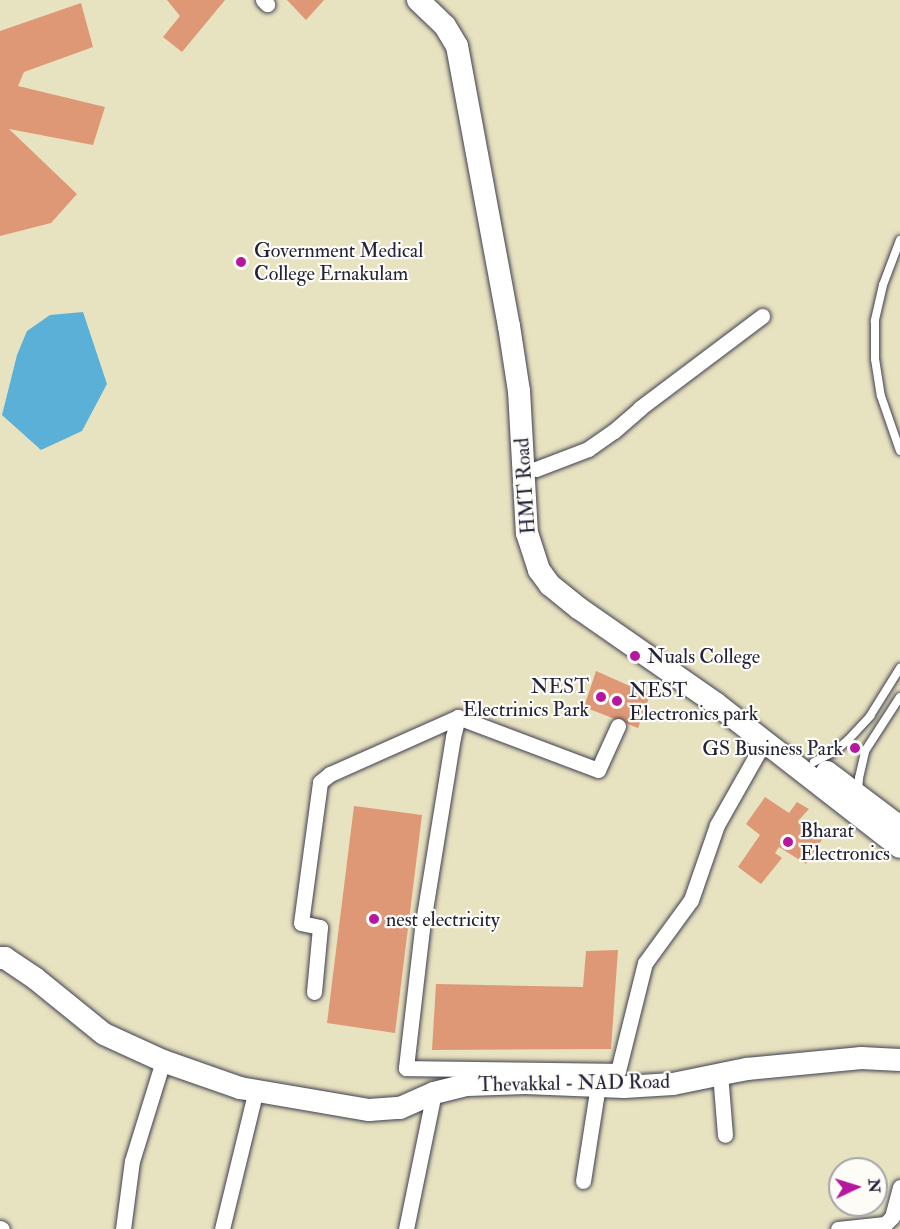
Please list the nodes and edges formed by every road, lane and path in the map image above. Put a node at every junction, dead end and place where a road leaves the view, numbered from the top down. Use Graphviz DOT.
graph roads {
  1 [pos="418,0"];
  2 [pos="440,0"];
  3 [pos="900,240"];
  4 [pos="762,316"];
  5 [pos="900,451"];
  6 [pos="536,469"];
  7 [pos="900,668"];
  8 [pos="900,696"];
  9 [pos="458,717"];
  10 [pos="618,726"];
  11 [pos="764,742"];
  12 [pos="814,762"];
  13 [pos="858,796"];
  14 [pos="900,827"];
  15 [pos="900,847"];
  16 [pos="0,958"];
  17 [pos="314,992"];
  18 [pos="900,1060"];
  19 [pos="163,1061"];
  20 [pos="720,1073"];
  21 [pos="598,1085"];
  22 [pos="256,1089"];
  23 [pos="434,1093"];
  24 [pos="725,1135"];
  25 [pos="583,1181"];
  26 [pos="900,1187"];
  27 [pos="123,1229"];
  28 [pos="222,1229"];
  29 [pos="406,1229"];
  30 [pos="838,1229"];
  1 -- 11 [label="main road, HMT Road"];
  2 -- 6 [label="main road, HMT Road"];
  3 -- 5 [label="lane"];
  4 -- 6 [label="street"];
  6 -- 12 [label="main road, HMT Road"];
  7 -- 12 [label="lane"];
  8 -- 13 [label="lane"];
  9 -- 10 [label="street"];
  9 -- 11 [label="street"];
  9 -- 17 [label="street"];
  11 -- 15 [label="main road, HMT Road"];
  12 -- 13 [label="main road, HMT Road"];
  13 -- 14 [label="main road, HMT Road"];
  16 -- 19 [label="main road, Thevakkal - NAD Road"];
  18 -- 20 [label="main road, Thevakkal - NAD Road"];
  19 -- 22 [label="main road, Thevakkal - NAD Road"];
  19 -- 27 [label="street"];
  20 -- 21 [label="main road, Thevakkal - NAD Road"];
  20 -- 24 [label="street"];
  21 -- 23 [label="main road, Thevakkal - NAD Road"];
  21 -- 25 [label="street"];
  22 -- 23 [label="main road, Thevakkal - NAD Road"];
  22 -- 28 [label="street"];
  23 -- 29 [label="street"];
  26 -- 30 [label="street"];
}
